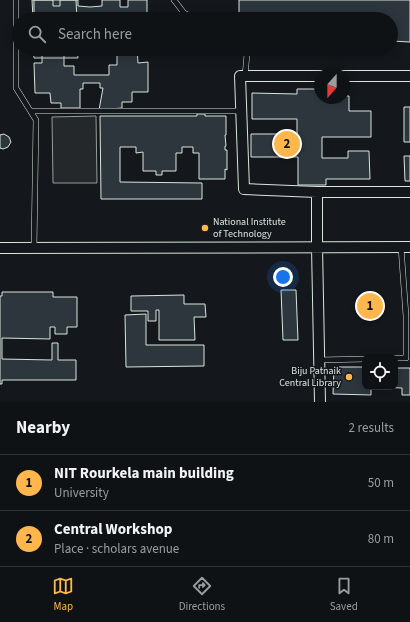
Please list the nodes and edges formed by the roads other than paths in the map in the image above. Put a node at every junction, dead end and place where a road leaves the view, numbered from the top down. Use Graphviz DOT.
graph roads {
  1 [pos="16,0"];
  2 [pos="174,0"];
  3 [pos="16,12"];
  4 [pos="183,12"];
  5 [pos="16,56"];
  6 [pos="247,56"];
  7 [pos="243,76"];
  8 [pos="314,76"];
  9 [pos="350,76"];
  10 [pos="410,76"];
  11 [pos="30,111"];
  12 [pos="241,111"];
  13 [pos="317,192"];
  14 [pos="410,192"];
  15 [pos="317,247"];
  16 [pos="405,247"];
  17 [pos="0,248"];
  18 [pos="34,248"];
  19 [pos="408,316"];
  20 [pos="398,358"];
  21 [pos="362,359"];
  22 [pos="319,360"];
  23 [pos="320,402"];
  1 -- 3 [label="lane"];
  2 -- 4 [label="lane"];
  5 -- 11 [label="lane"];
  6 -- 7 [label="lane"];
  7 -- 8 [label="street"];
  7 -- 12 [label="street"];
  9 -- 10 [label="street"];
  11 -- 12 [label="lane"];
  11 -- 18 [label="lane"];
  12 -- 13 [label="street"];
  13 -- 14 [label="street"];
  13 -- 15 [label="street"];
  15 -- 16 [label="street"];
  15 -- 18 [label="street"];
  15 -- 22 [label="street"];
  16 -- 19 [label="lane"];
  17 -- 18 [label="street"];
  19 -- 20 [label="lane"];
  21 -- 22 [label="lane"];
  22 -- 23 [label="street"];
}
